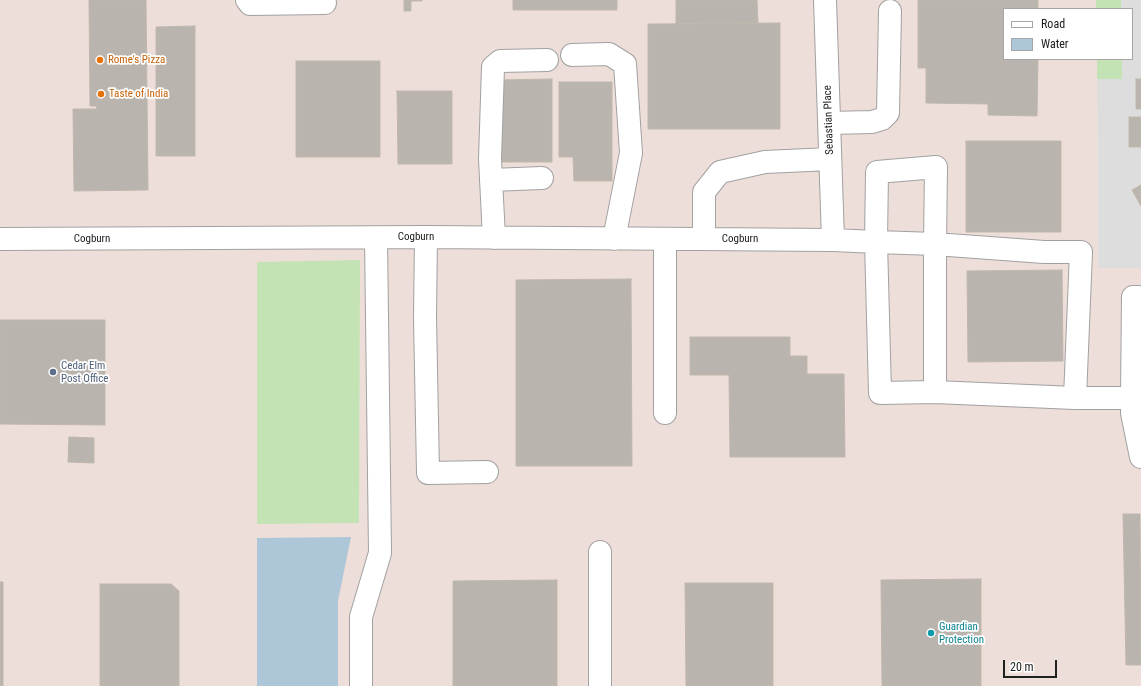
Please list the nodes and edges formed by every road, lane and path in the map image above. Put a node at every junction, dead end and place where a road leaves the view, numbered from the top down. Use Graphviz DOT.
graph roads {
  1 [pos="247,0"];
  2 [pos="825,0"];
  3 [pos="325,3"];
  4 [pos="890,11"];
  5 [pos="572,55"];
  6 [pos="547,60"];
  7 [pos="829,123"];
  8 [pos="830,159"];
  9 [pos="542,178"];
  10 [pos="491,180"];
  11 [pos="426,237"];
  12 [pos="376,238"];
  13 [pos="494,238"];
  14 [pos="0,239"];
  15 [pos="614,239"];
  16 [pos="665,239"];
  17 [pos="704,239"];
  18 [pos="833,240"];
  19 [pos="876,242"];
  20 [pos="935,244"];
  21 [pos="1141,297"];
  22 [pos="935,392"];
  23 [pos="1075,398"];
  24 [pos="1132,398"];
  25 [pos="665,413"];
  26 [pos="1141,457"];
  27 [pos="487,472"];
  28 [pos="600,552"];
  29 [pos="360,686"];
  30 [pos="600,686"];
  1 -- 3 [label="street"];
  2 -- 7 [label="street, Sebastian Place"];
  4 -- 7 [label="street"];
  5 -- 15 [label="street"];
  6 -- 10 [label="street"];
  7 -- 8 [label="street, Sebastian Place"];
  8 -- 17 [label="street"];
  8 -- 18 [label="street, Sebastian Place"];
  9 -- 10 [label="street"];
  10 -- 13 [label="street"];
  11 -- 12 [label="street, Cogburn"];
  11 -- 13 [label="street, Cogburn"];
  11 -- 27 [label="street"];
  12 -- 14 [label="street, Cogburn"];
  12 -- 29 [label="street"];
  13 -- 15 [label="street, Cogburn"];
  15 -- 16 [label="street, Cogburn"];
  16 -- 17 [label="street, Cogburn"];
  16 -- 25 [label="street"];
  17 -- 18 [label="street, Cogburn"];
  18 -- 19 [label="street, Cogburn"];
  19 -- 20 [label="street, Cogburn"];
  19 -- 20 [label="street"];
  19 -- 22 [label="street"];
  20 -- 22 [label="street"];
  20 -- 23 [label="street, Cogburn"];
  21 -- 24 [label="street"];
  22 -- 23 [label="street"];
  23 -- 24 [label="street"];
  24 -- 26 [label="street"];
  28 -- 30 [label="street"];
}
